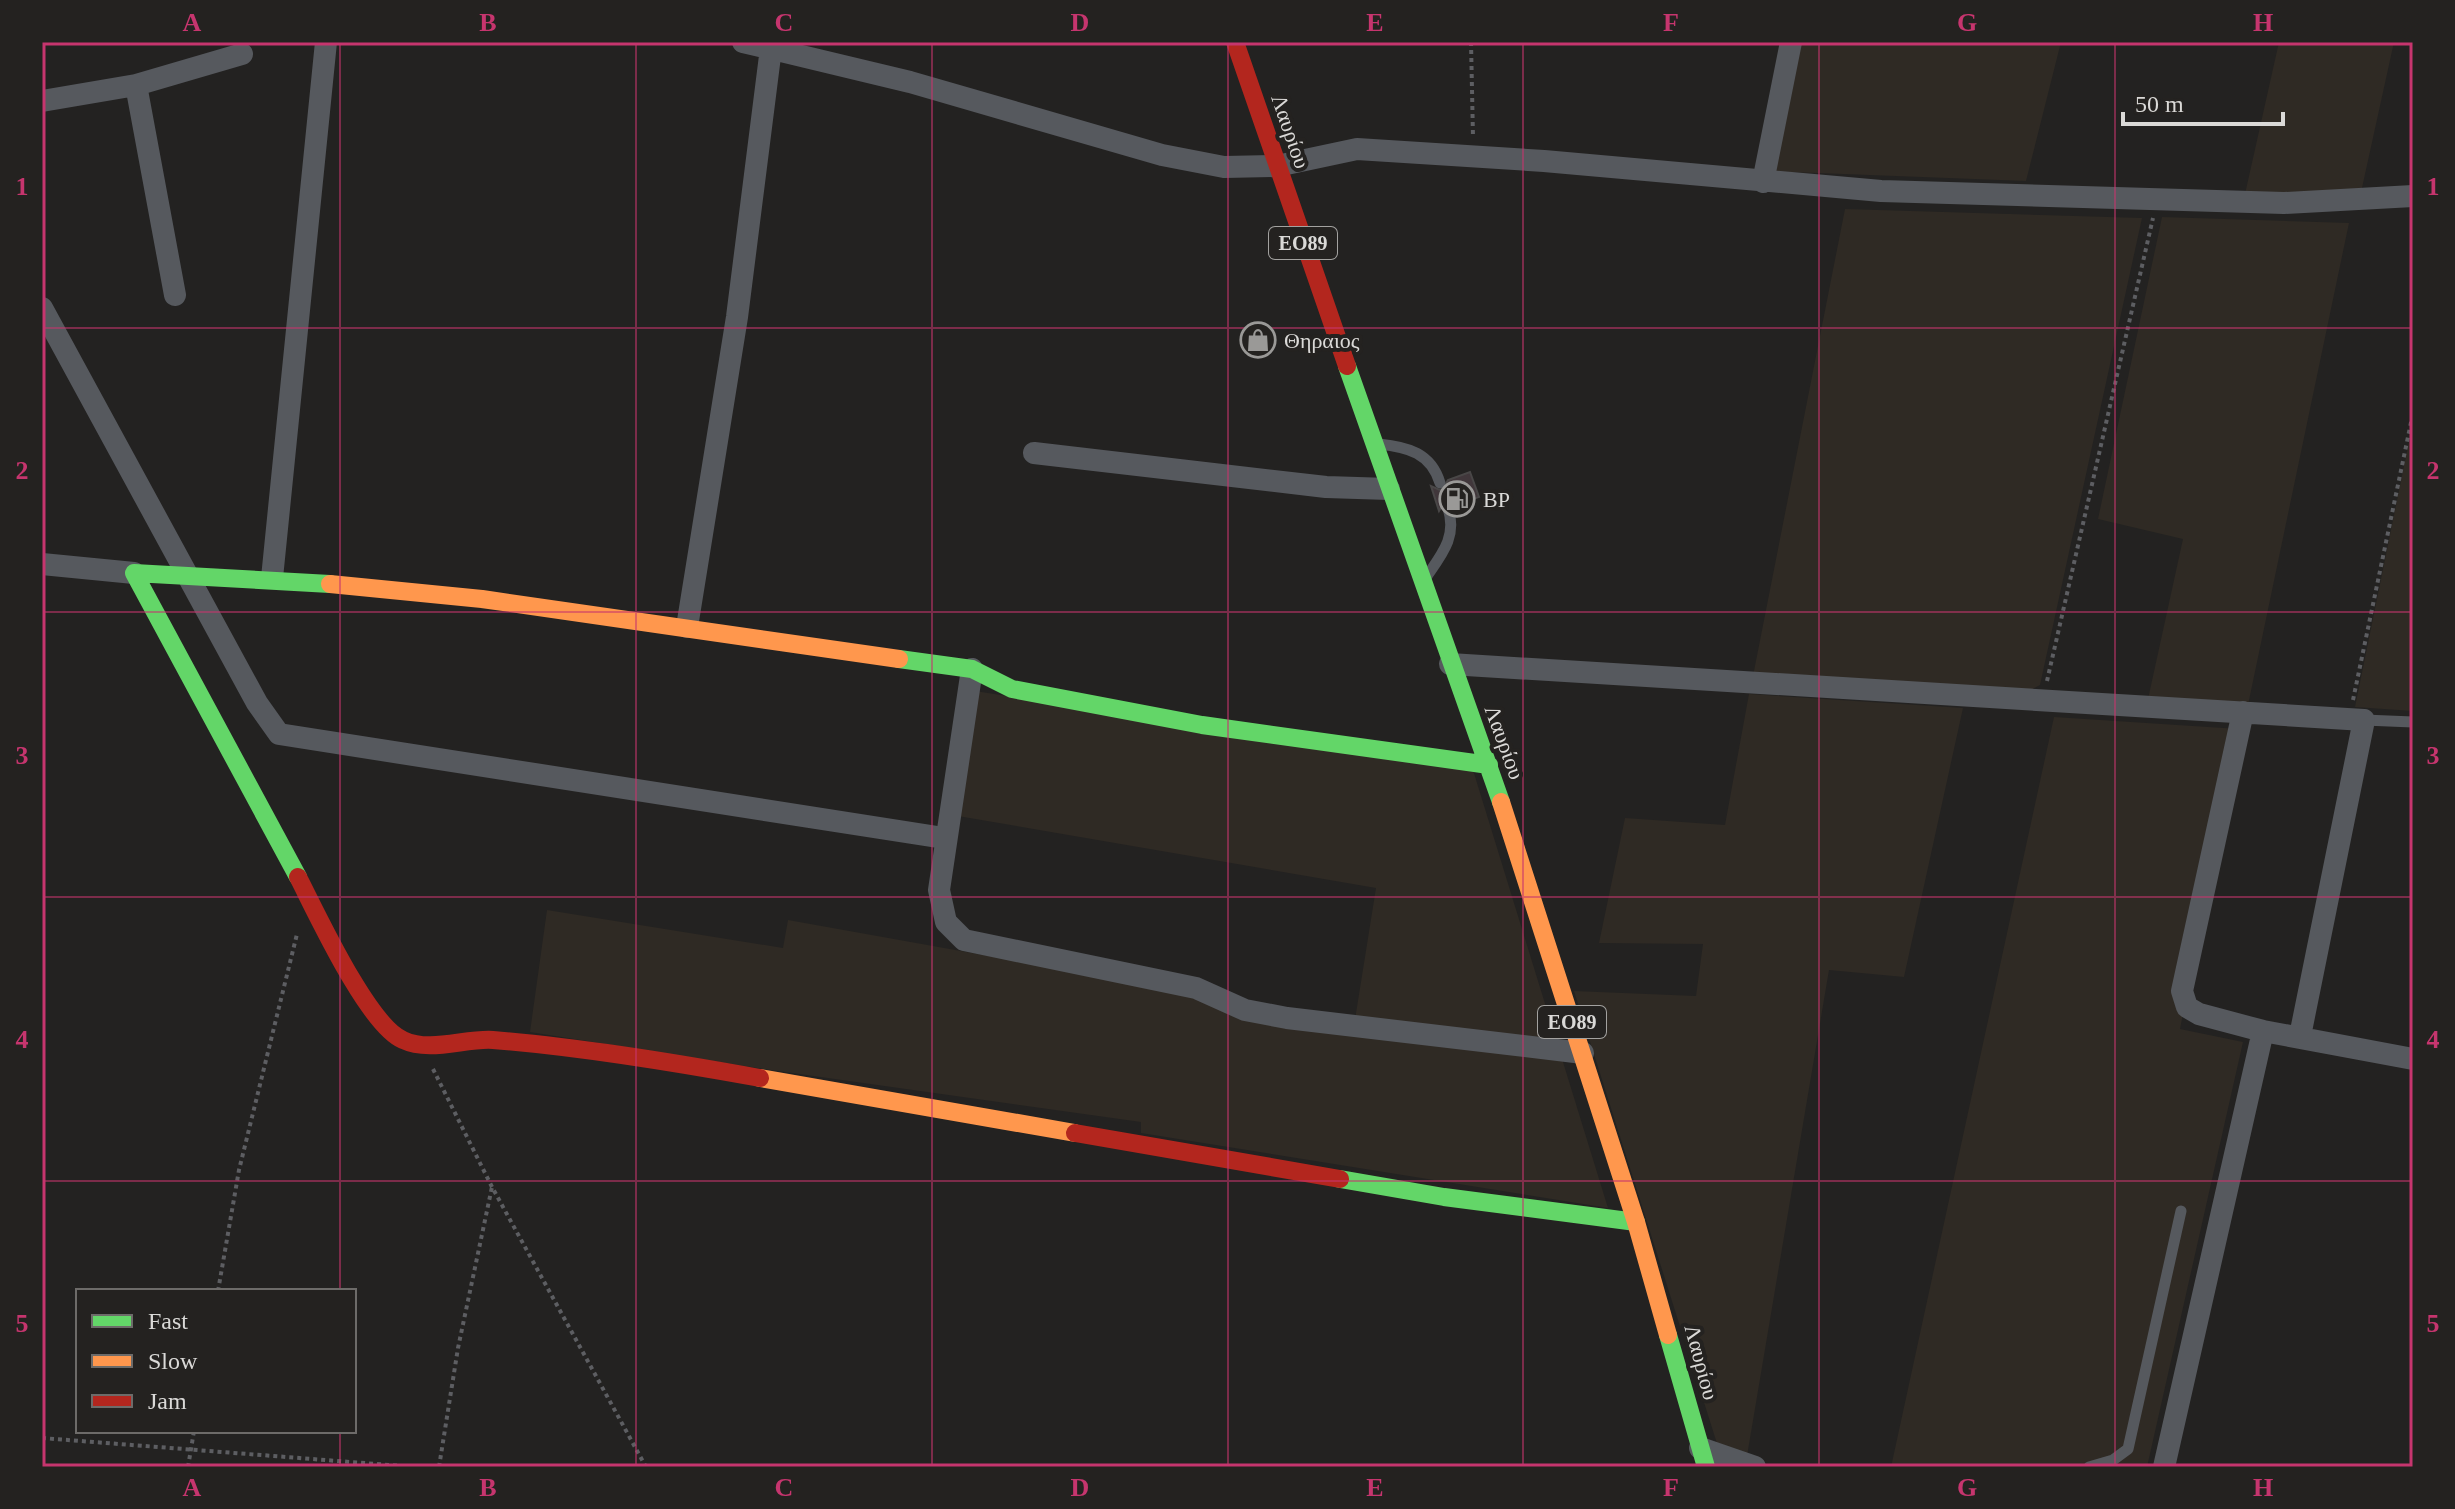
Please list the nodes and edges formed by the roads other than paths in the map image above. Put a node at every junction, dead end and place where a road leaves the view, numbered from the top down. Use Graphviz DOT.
graph roads {
  1 [pos="326,42"];
  2 [pos="743,42"];
  3 [pos="1235,42"];
  4 [pos="1791,42"];
  5 [pos="771,48"];
  6 [pos="242,54"];
  7 [pos="136,85"];
  8 [pos="42,101"];
  9 [pos="1277,166"];
  10 [pos="1763,182"];
  11 [pos="2413,196"];
  12 [pos="175,295"];
  13 [pos="42,308"];
  14 [pos="1373,443"];
  15 [pos="1034,453"];
  16 [pos="1440,483"];
  17 [pos="1389,489"];
  18 [pos="1448,508"];
  19 [pos="42,564"];
  20 [pos="134,573"];
  21 [pos="190,577"];
  22 [pos="272,578"];
  23 [pos="1422,582"];
  24 [pos="687,627"];
  25 [pos="1450,664"];
  26 [pos="972,669"];
  27 [pos="2243,712"];
  28 [pos="2357,719"];
  29 [pos="2413,722"];
  30 [pos="1489,765"];
  31 [pos="944,838"];
  32 [pos="2263,1031"];
  33 [pos="2300,1036"];
  34 [pos="1583,1053"];
  35 [pos="2413,1059"];
  36 [pos="2181,1211"];
  37 [pos="1636,1222"];
  38 [pos="1703,1458"];
  39 [pos="1755,1467"];
  40 [pos="2089,1467"];
  41 [pos="2164,1467"];
  1 -- 22 [label="street"];
  2 -- 5 [label="street"];
  3 -- 9 [label="street, Λαυρίου / ΕΟ89"];
  4 -- 10 [label="street"];
  5 -- 9 [label="street"];
  5 -- 24 [label="street"];
  6 -- 7 [label="street"];
  7 -- 8 [label="street"];
  7 -- 12 [label="street"];
  9 -- 10 [label="street"];
  9 -- 14 [label="street, Λαυρίου / ΕΟ89"];
  10 -- 11 [label="street"];
  13 -- 21 [label="street"];
  14 -- 16 [label="lane"];
  14 -- 17 [label="street, Λαυρίου / ΕΟ89"];
  15 -- 17 [label="street"];
  17 -- 23 [label="street, Λαυρίου / ΕΟ89"];
  18 -- 23 [label="lane"];
  19 -- 20 [label="street"];
  20 -- 21 [label="street"];
  20 -- 37 [label="street"];
  21 -- 22 [label="street"];
  21 -- 31 [label="street"];
  22 -- 24 [label="street"];
  23 -- 25 [label="street, Λαυρίου / ΕΟ89"];
  24 -- 26 [label="street"];
  25 -- 27 [label="street"];
  25 -- 30 [label="street, Λαυρίου / ΕΟ89"];
  26 -- 30 [label="street"];
  26 -- 31 [label="street"];
  27 -- 28 [label="street"];
  27 -- 32 [label="street"];
  28 -- 29 [label="lane"];
  28 -- 33 [label="street"];
  30 -- 34 [label="street, Λαυρίου / ΕΟ89"];
  31 -- 34 [label="street"];
  32 -- 33 [label="street"];
  32 -- 41 [label="street"];
  33 -- 35 [label="street"];
  34 -- 37 [label="street, Λαυρίου / ΕΟ89"];
  36 -- 40 [label="lane"];
  37 -- 38 [label="street, Λαυρίου / ΕΟ89"];
  38 -- 39 [label="street"];
}
